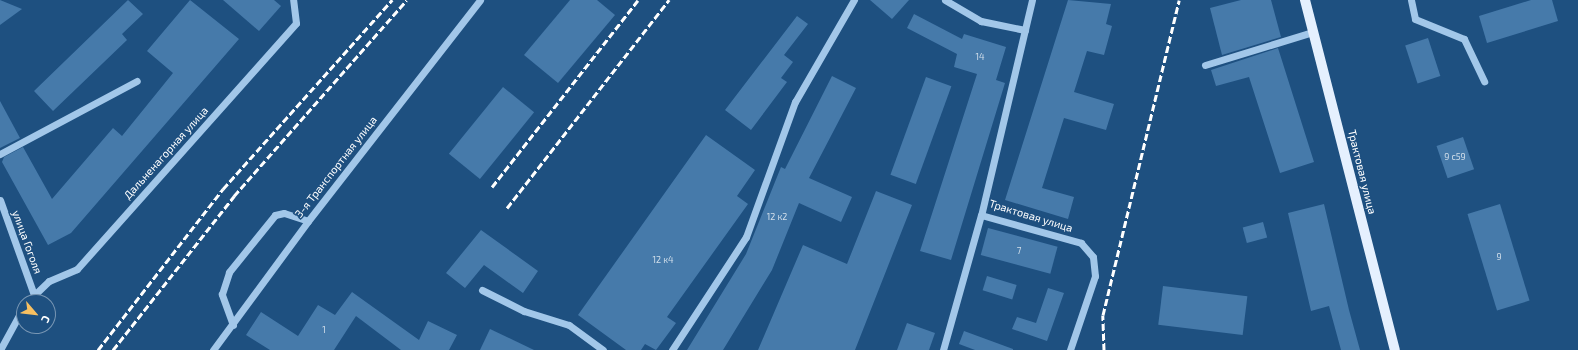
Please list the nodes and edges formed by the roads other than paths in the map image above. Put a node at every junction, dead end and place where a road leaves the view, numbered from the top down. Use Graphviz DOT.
graph roads {
  1 [pos="293,0"];
  2 [pos="480,0"];
  3 [pos="854,0"];
  4 [pos="945,0"];
  5 [pos="1032,0"];
  6 [pos="1305,0"];
  7 [pos="1411,0"];
  8 [pos="1025,30"];
  9 [pos="1313,32"];
  10 [pos="1205,65"];
  11 [pos="137,81"];
  12 [pos="1484,81"];
  13 [pos="0,154"];
  14 [pos="0,200"];
  15 [pos="981,215"];
  16 [pos="308,221"];
  17 [pos="482,290"];
  18 [pos="33,292"];
  19 [pos="16,321"];
  20 [pos="233,325"];
  21 [pos="0,350"];
  22 [pos="213,350"];
  23 [pos="603,350"];
  24 [pos="672,350"];
  25 [pos="943,350"];
  26 [pos="1070,350"];
  27 [pos="1395,350"];
  1 -- 18 [label="street, Дальненагорная улица"];
  2 -- 16 [label="street, 3-я Транспортная улица"];
  3 -- 24 [label="street"];
  4 -- 8 [label="street"];
  5 -- 8 [label="street, Трактовая улица"];
  6 -- 9 [label="main road, Трактовая улица"];
  7 -- 12 [label="street"];
  8 -- 15 [label="street, Трактовая улица"];
  9 -- 10 [label="street"];
  9 -- 27 [label="main road, Трактовая улица"];
  11 -- 13 [label="street"];
  14 -- 18 [label="street, улица Гоголя"];
  15 -- 25 [label="street"];
  15 -- 26 [label="street, Трактовая улица"];
  16 -- 20 [label="street, 3-я Транспортная улица"];
  16 -- 20 [label="street"];
  17 -- 23 [label="street"];
  19 -- 21 [label="street"];
  20 -- 22 [label="street, 3-я Транспортная улица"];
}
